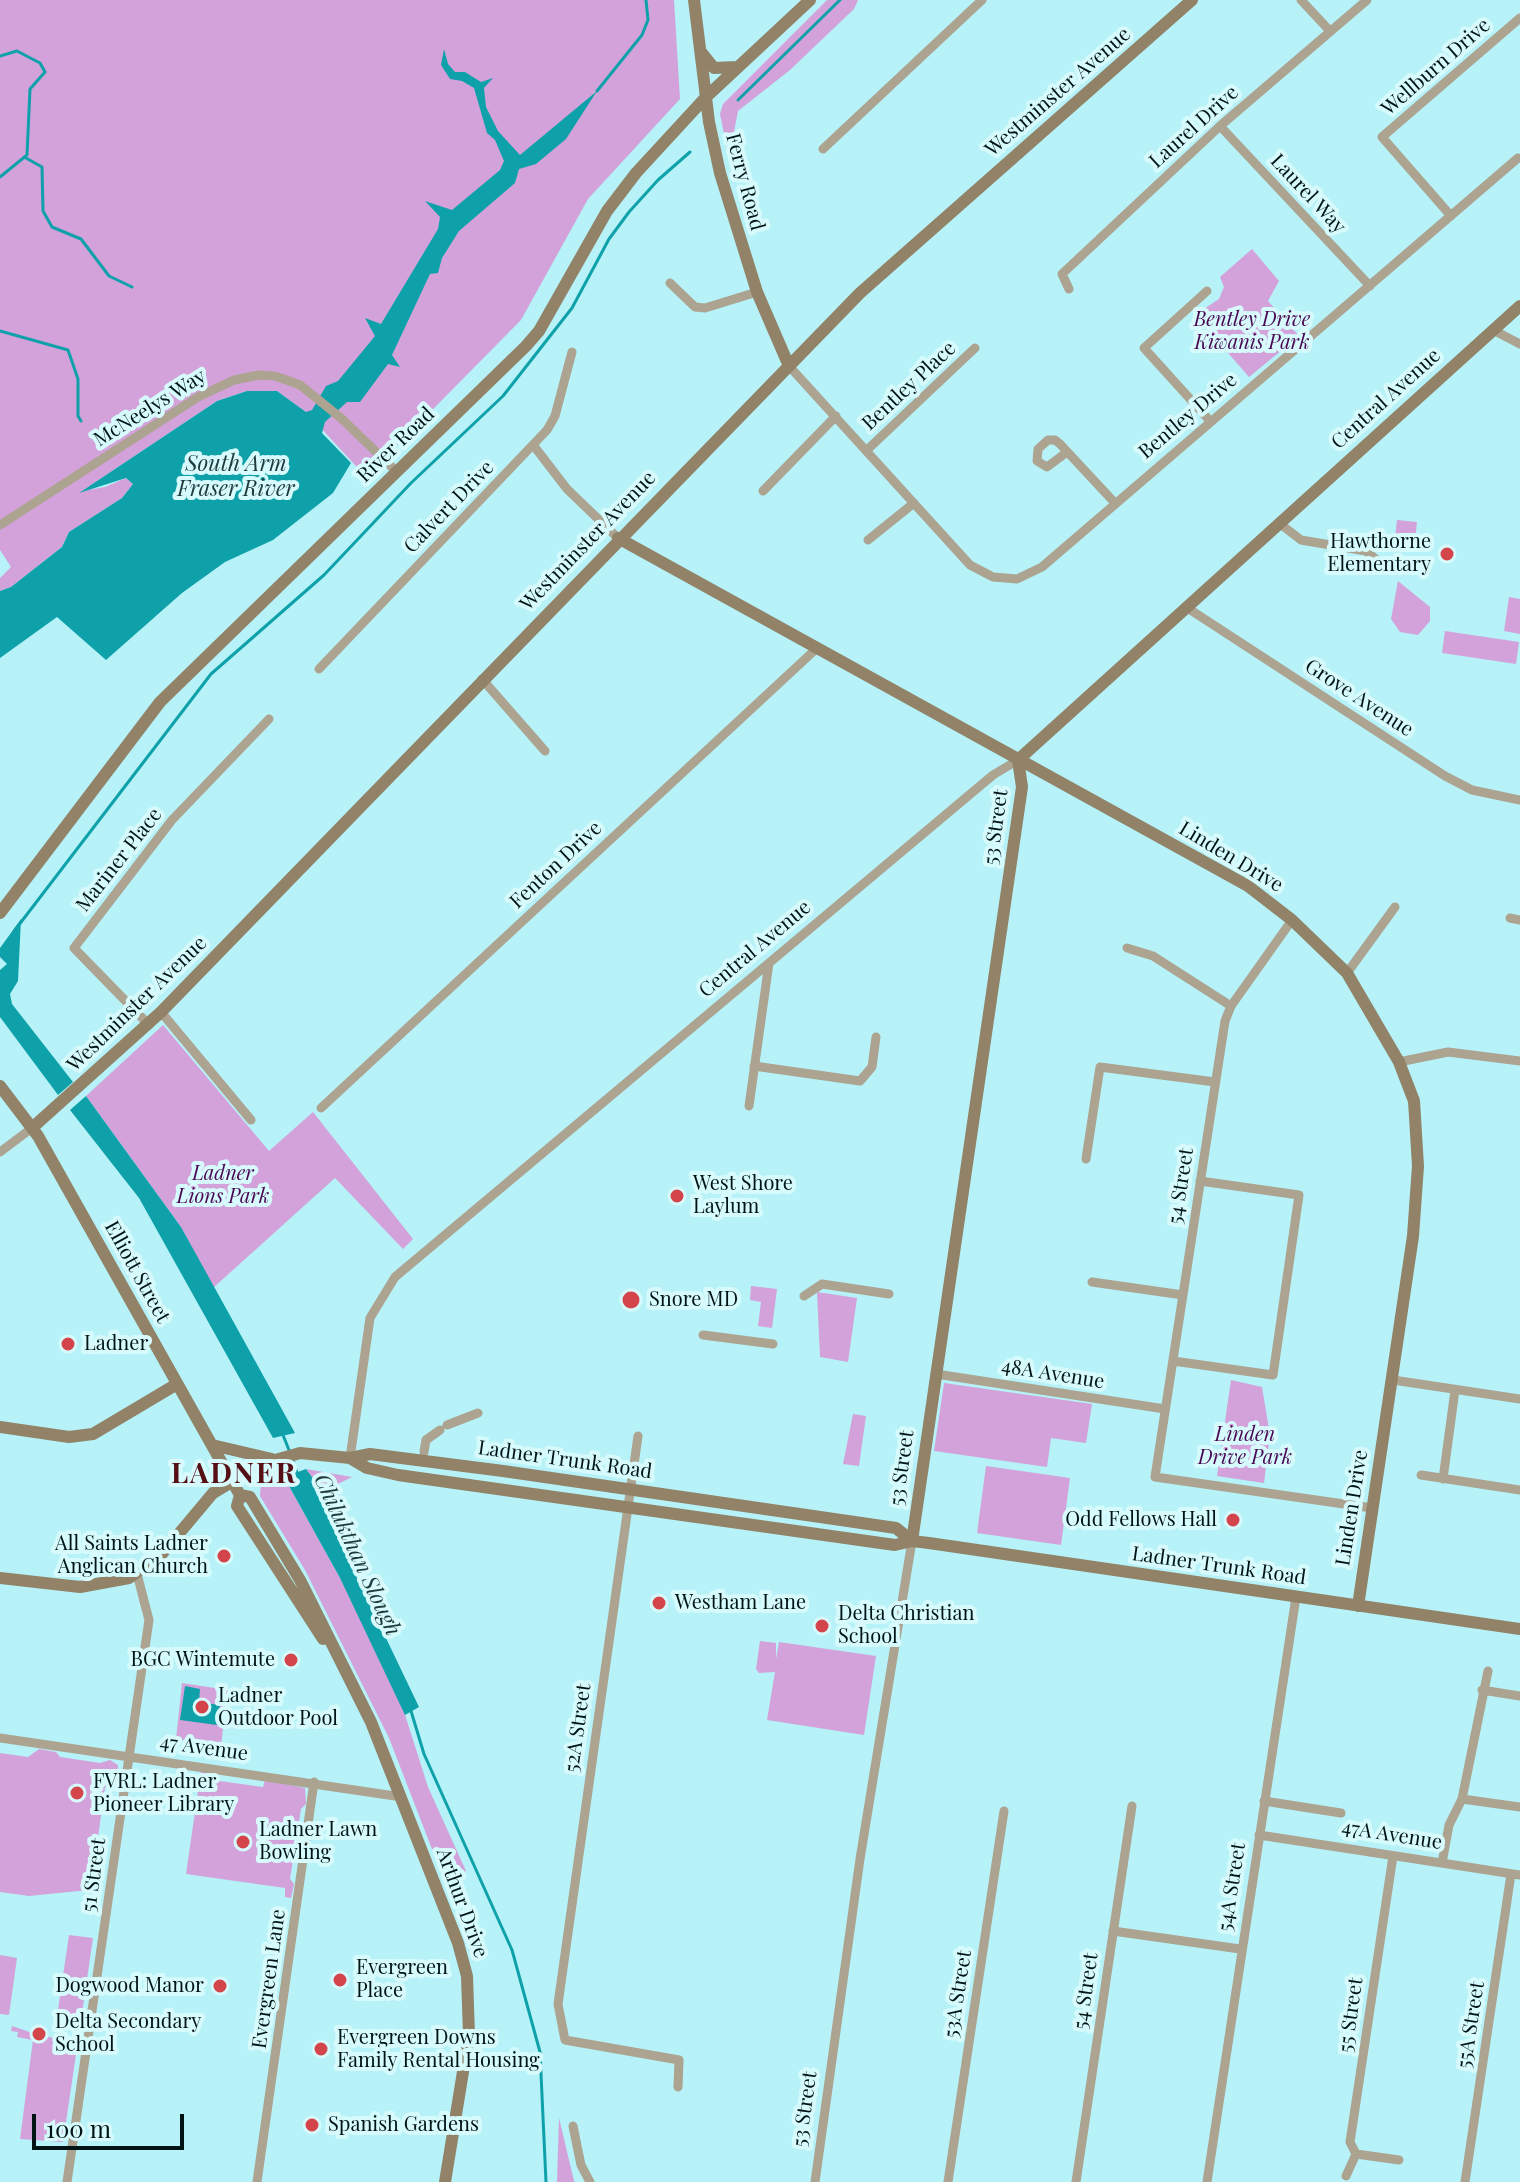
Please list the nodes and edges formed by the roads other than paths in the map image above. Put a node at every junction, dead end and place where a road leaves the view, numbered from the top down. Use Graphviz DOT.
graph roads {
  1 [pos="694,0"];
  2 [pos="810,0"];
  3 [pos="1192,0"];
  4 [pos="1301,0"];
  5 [pos="1367,0"];
  6 [pos="975,2"];
  7 [pos="1520,18"];
  8 [pos="1329,30"];
  9 [pos="698,43"];
  10 [pos="740,65"];
  11 [pos="706,97"];
  12 [pos="1220,126"];
  13 [pos="823,149"];
  14 [pos="1518,158"];
  15 [pos="1451,216"];
  16 [pos="670,283"];
  17 [pos="1370,286"];
  18 [pos="1069,289"];
  19 [pos="1207,291"];
  20 [pos="757,292"];
  21 [pos="1520,306"];
  22 [pos="1493,330"];
  23 [pos="1520,344"];
  24 [pos="975,348"];
  25 [pos="572,352"];
  26 [pos="789,366"];
  27 [pos="836,416"];
  28 [pos="1210,421"];
  29 [pos="534,446"];
  30 [pos="867,450"];
  31 [pos="1067,452"];
  32 [pos="397,472"];
  33 [pos="763,491"];
  34 [pos="1114,502"];
  35 [pos="914,503"];
  36 [pos="1279,523"];
  37 [pos="0,525"];
  38 [pos="618,538"];
  39 [pos="868,540"];
  40 [pos="1378,561"];
  41 [pos="1186,607"];
  42 [pos="816,649"];
  43 [pos="319,669"];
  44 [pos="482,679"];
  45 [pos="269,719"];
  46 [pos="545,751"];
  47 [pos="1018,760"];
  48 [pos="1520,800"];
  49 [pos="1395,907"];
  50 [pos="0,913"];
  51 [pos="1292,920"];
  52 [pos="1127,948"];
  53 [pos="769,963"];
  54 [pos="1347,973"];
  55 [pos="1231,1006"];
  56 [pos="161,1012"];
  57 [pos="149,1025"];
  58 [pos="876,1037"];
  59 [pos="1520,1061"];
  60 [pos="1399,1062"];
  61 [pos="754,1066"];
  62 [pos="1215,1082"];
  63 [pos="0,1086"];
  64 [pos="749,1106"];
  65 [pos="321,1108"];
  66 [pos="251,1120"];
  67 [pos="32,1128"];
  68 [pos="0,1152"];
  69 [pos="1086,1159"];
  70 [pos="1200,1181"];
  71 [pos="1092,1282"];
  72 [pos="889,1294"];
  73 [pos="1183,1295"];
  74 [pos="804,1296"];
  75 [pos="703,1335"];
  76 [pos="773,1344"];
  77 [pos="1173,1361"];
  78 [pos="936,1374"];
  79 [pos="1393,1380"];
  80 [pos="177,1384"];
  81 [pos="1455,1390"];
  82 [pos="1520,1399"];
  83 [pos="1165,1409"];
  84 [pos="478,1413"];
  85 [pos="0,1427"];
  86 [pos="638,1436"];
  87 [pos="212,1445"];
  88 [pos="424,1452"];
  89 [pos="350,1458"];
  90 [pos="272,1459"];
  91 [pos="1421,1475"];
  92 [pos="1443,1479"];
  93 [pos="232,1481"];
  94 [pos="630,1490"];
  95 [pos="1520,1490"];
  96 [pos="628,1507"];
  97 [pos="1372,1508"];
  98 [pos="912,1541"];
  99 [pos="137,1574"];
  100 [pos="0,1578"];
  101 [pos="1296,1597"];
  102 [pos="1358,1606"];
  103 [pos="1520,1629"];
  104 [pos="1488,1671"];
  105 [pos="1482,1690"];
  106 [pos="1520,1696"];
  107 [pos="0,1738"];
  108 [pos="129,1756"];
  109 [pos="314,1782"];
  110 [pos="402,1797"];
  111 [pos="1462,1799"];
  112 [pos="1264,1801"];
  113 [pos="1132,1806"];
  114 [pos="1520,1807"];
  115 [pos="1004,1811"];
  116 [pos="1341,1813"];
  117 [pos="1259,1835"];
  118 [pos="1393,1856"];
  119 [pos="1442,1863"];
  120 [pos="1516,1874"];
  121 [pos="1113,1931"];
  122 [pos="1240,1949"];
  123 [pos="678,2087"];
  124 [pos="573,2126"];
  125 [pos="1356,2154"];
  126 [pos="1399,2160"];
  127 [pos="1346,2176"];
  128 [pos="589,2181"];
  129 [pos="67,2182"];
  130 [pos="257,2182"];
  131 [pos="445,2182"];
  132 [pos="604,2182"];
  133 [pos="815,2182"];
  134 [pos="948,2182"];
  135 [pos="1076,2182"];
  136 [pos="1207,2182"];
  137 [pos="1465,2182"];
  1 -- 9 [label="street, Ferry Road"];
  2 -- 10 [label="street, River Road"];
  3 -- 26 [label="street, Westminster Avenue"];
  4 -- 8 [label="street"];
  5 -- 8 [label="street, Laurel Drive"];
  6 -- 13 [label="street"];
  7 -- 15 [label="street, Wellburn Drive"];
  8 -- 12 [label="street, Laurel Drive"];
  9 -- 10 [label="street"];
  9 -- 11 [label="street, Ferry Road"];
  10 -- 11 [label="street, River Road"];
  11 -- 20 [label="street, Ferry Road"];
  11 -- 32 [label="street, River Road"];
  12 -- 17 [label="street, Laurel Way"];
  12 -- 18 [label="street, Laurel Drive"];
  14 -- 15 [label="street, Bentley Drive"];
  15 -- 17 [label="street, Bentley Drive"];
  16 -- 20 [label="street"];
  17 -- 28 [label="street, Bentley Drive"];
  19 -- 28 [label="street"];
  20 -- 26 [label="street, Ferry Road"];
  21 -- 22 [label="street, Central Avenue"];
  22 -- 23 [label="street"];
  22 -- 36 [label="street, Central Avenue"];
  24 -- 30 [label="street, Bentley Place"];
  25 -- 29 [label="street, Calvert Drive"];
  26 -- 27 [label="street, Bentley Drive"];
  26 -- 38 [label="street, Westminster Avenue"];
  27 -- 30 [label="street, Bentley Drive"];
  27 -- 33 [label="street"];
  28 -- 34 [label="street, Bentley Drive"];
  29 -- 38 [label="street, Linden Drive"];
  29 -- 43 [label="street, Calvert Drive"];
  30 -- 35 [label="street, Bentley Drive"];
  31 -- 34 [label="street"];
  32 -- 37 [label="street, McNeelys Way"];
  32 -- 50 [label="street, River Road"];
  34 -- 35 [label="street, Bentley Drive"];
  35 -- 39 [label="street"];
  36 -- 40 [label="street"];
  36 -- 41 [label="street, Central Avenue"];
  38 -- 42 [label="street, Linden Drive"];
  38 -- 44 [label="street, Westminster Avenue"];
  41 -- 47 [label="street, Central Avenue"];
  41 -- 48 [label="street, Grove Avenue"];
  42 -- 47 [label="street, Linden Drive"];
  42 -- 65 [label="street, Fenton Drive"];
  44 -- 46 [label="street"];
  44 -- 56 [label="street, Westminster Avenue"];
  45 -- 57 [label="street, Mariner Place"];
  47 -- 51 [label="street, Linden Drive"];
  47 -- 53 [label="street, Central Avenue"];
  47 -- 78 [label="street, 53 Street"];
  49 -- 54 [label="street"];
  51 -- 54 [label="street, Linden Drive"];
  51 -- 55 [label="street, 54 Street"];
  52 -- 55 [label="street"];
  53 -- 61 [label="street"];
  53 -- 89 [label="street, Central Avenue"];
  54 -- 60 [label="street, Linden Drive"];
  55 -- 62 [label="street, 54 Street"];
  56 -- 57 [label="street, Westminster Avenue"];
  56 -- 66 [label="street"];
  57 -- 67 [label="street, Westminster Avenue"];
  58 -- 61 [label="street"];
  59 -- 60 [label="street"];
  60 -- 79 [label="street, Linden Drive"];
  61 -- 64 [label="street"];
  62 -- 69 [label="street"];
  62 -- 70 [label="street, 54 Street"];
  63 -- 67 [label="street, Elliott Street"];
  67 -- 68 [label="street"];
  67 -- 80 [label="street, Elliott Street"];
  70 -- 73 [label="street, 54 Street"];
  70 -- 77 [label="street"];
  71 -- 73 [label="street"];
  72 -- 74 [label="street"];
  73 -- 77 [label="street, 54 Street"];
  75 -- 76 [label="street"];
  77 -- 83 [label="street, 54 Street"];
  78 -- 83 [label="street, 48A Avenue"];
  78 -- 98 [label="street, 53 Street"];
  79 -- 81 [label="street"];
  79 -- 97 [label="street, Linden Drive"];
  80 -- 85 [label="street"];
  80 -- 87 [label="street, Elliott Street"];
  81 -- 82 [label="street"];
  81 -- 92 [label="street"];
  83 -- 97 [label="street, 54 Street"];
  84 -- 88 [label="street"];
  86 -- 94 [label="street, 52A Street"];
  87 -- 90 [label="street"];
  87 -- 93 [label="street, Elliott Street"];
  89 -- 90 [label="street, Ladner Trunk Road"];
  89 -- 94 [label="street, Ladner Trunk Road"];
  89 -- 96 [label="street, Ladner Trunk Road"];
  90 -- 93 [label="street, Ladner Trunk Road"];
  91 -- 92 [label="street"];
  92 -- 95 [label="street"];
  93 -- 99 [label="street"];
  93 -- 110 [label="street, Arthur Drive"];
  94 -- 96 [label="street, 52A Street"];
  94 -- 98 [label="street, Ladner Trunk Road"];
  96 -- 98 [label="street, Ladner Trunk Road"];
  96 -- 123 [label="street, 52A Street"];
  97 -- 102 [label="street, Linden Drive"];
  98 -- 101 [label="street, Ladner Trunk Road"];
  98 -- 133 [label="street, 53 Street"];
  99 -- 100 [label="street"];
  99 -- 108 [label="street, 51 Street"];
  101 -- 102 [label="street, Ladner Trunk Road"];
  101 -- 112 [label="street, 54A Street"];
  102 -- 103 [label="street, Ladner Trunk Road"];
  104 -- 105 [label="street"];
  105 -- 106 [label="street"];
  105 -- 111 [label="street"];
  107 -- 108 [label="street, 47 Avenue"];
  108 -- 109 [label="street, 47 Avenue"];
  108 -- 129 [label="street, 51 Street"];
  109 -- 110 [label="street, 47 Avenue"];
  109 -- 130 [label="street, Evergreen Lane"];
  110 -- 131 [label="street, Arthur Drive"];
  111 -- 114 [label="street"];
  111 -- 119 [label="street"];
  112 -- 116 [label="street"];
  112 -- 117 [label="street, 54A Street"];
  113 -- 121 [label="street, 54 Street"];
  115 -- 134 [label="street, 53A Street"];
  117 -- 118 [label="street, 47A Avenue"];
  117 -- 122 [label="street, 54A Street"];
  118 -- 119 [label="street, 47A Avenue"];
  118 -- 125 [label="street, 55 Street"];
  119 -- 120 [label="street, 47A Avenue"];
  120 -- 137 [label="street, 55A Street"];
  121 -- 122 [label="street"];
  121 -- 135 [label="street, 54 Street"];
  122 -- 136 [label="street, 54A Street"];
  124 -- 128 [label="street"];
  125 -- 126 [label="street"];
  125 -- 127 [label="street, 55 Street"];
  128 -- 132 [label="street"];
}
